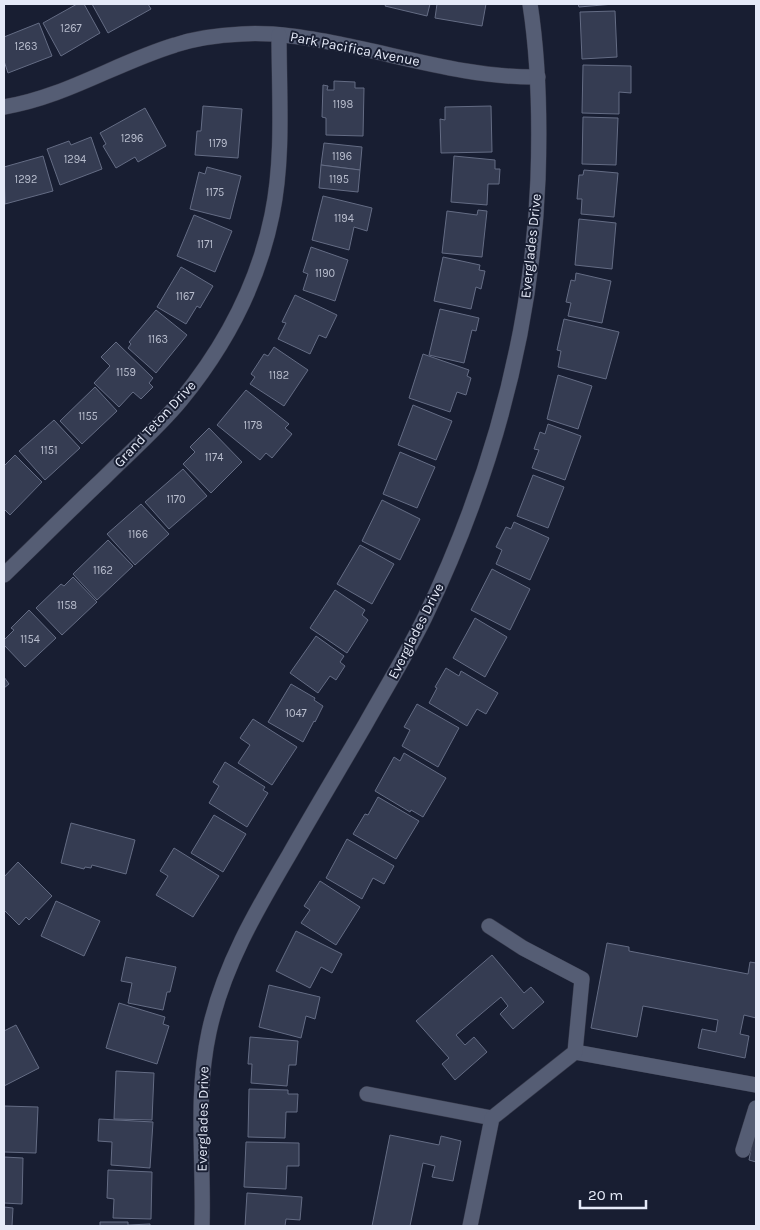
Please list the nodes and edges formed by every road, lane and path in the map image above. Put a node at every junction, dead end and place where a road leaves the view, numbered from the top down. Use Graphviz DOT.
graph roads {
  1 [pos="530,4"];
  2 [pos="280,34"];
  3 [pos="538,77"];
  4 [pos="4,107"];
  5 [pos="4,575"];
  6 [pos="489,926"];
  7 [pos="574,1052"];
  8 [pos="756,1085"];
  9 [pos="367,1094"];
  10 [pos="756,1108"];
  11 [pos="492,1118"];
  12 [pos="743,1150"];
  13 [pos="202,1226"];
  14 [pos="470,1226"];
  1 -- 3 [label="street, Everglades Drive"];
  2 -- 3 [label="street, Park Pacifica Avenue"];
  2 -- 4 [label="street, Park Pacifica Avenue"];
  2 -- 5 [label="street, Grand Teton Drive"];
  3 -- 13 [label="street, Everglades Drive"];
  6 -- 7 [label="street"];
  7 -- 8 [label="street"];
  7 -- 11 [label="street"];
  9 -- 11 [label="street"];
  10 -- 12 [label="street"];
  11 -- 14 [label="street"];
}
